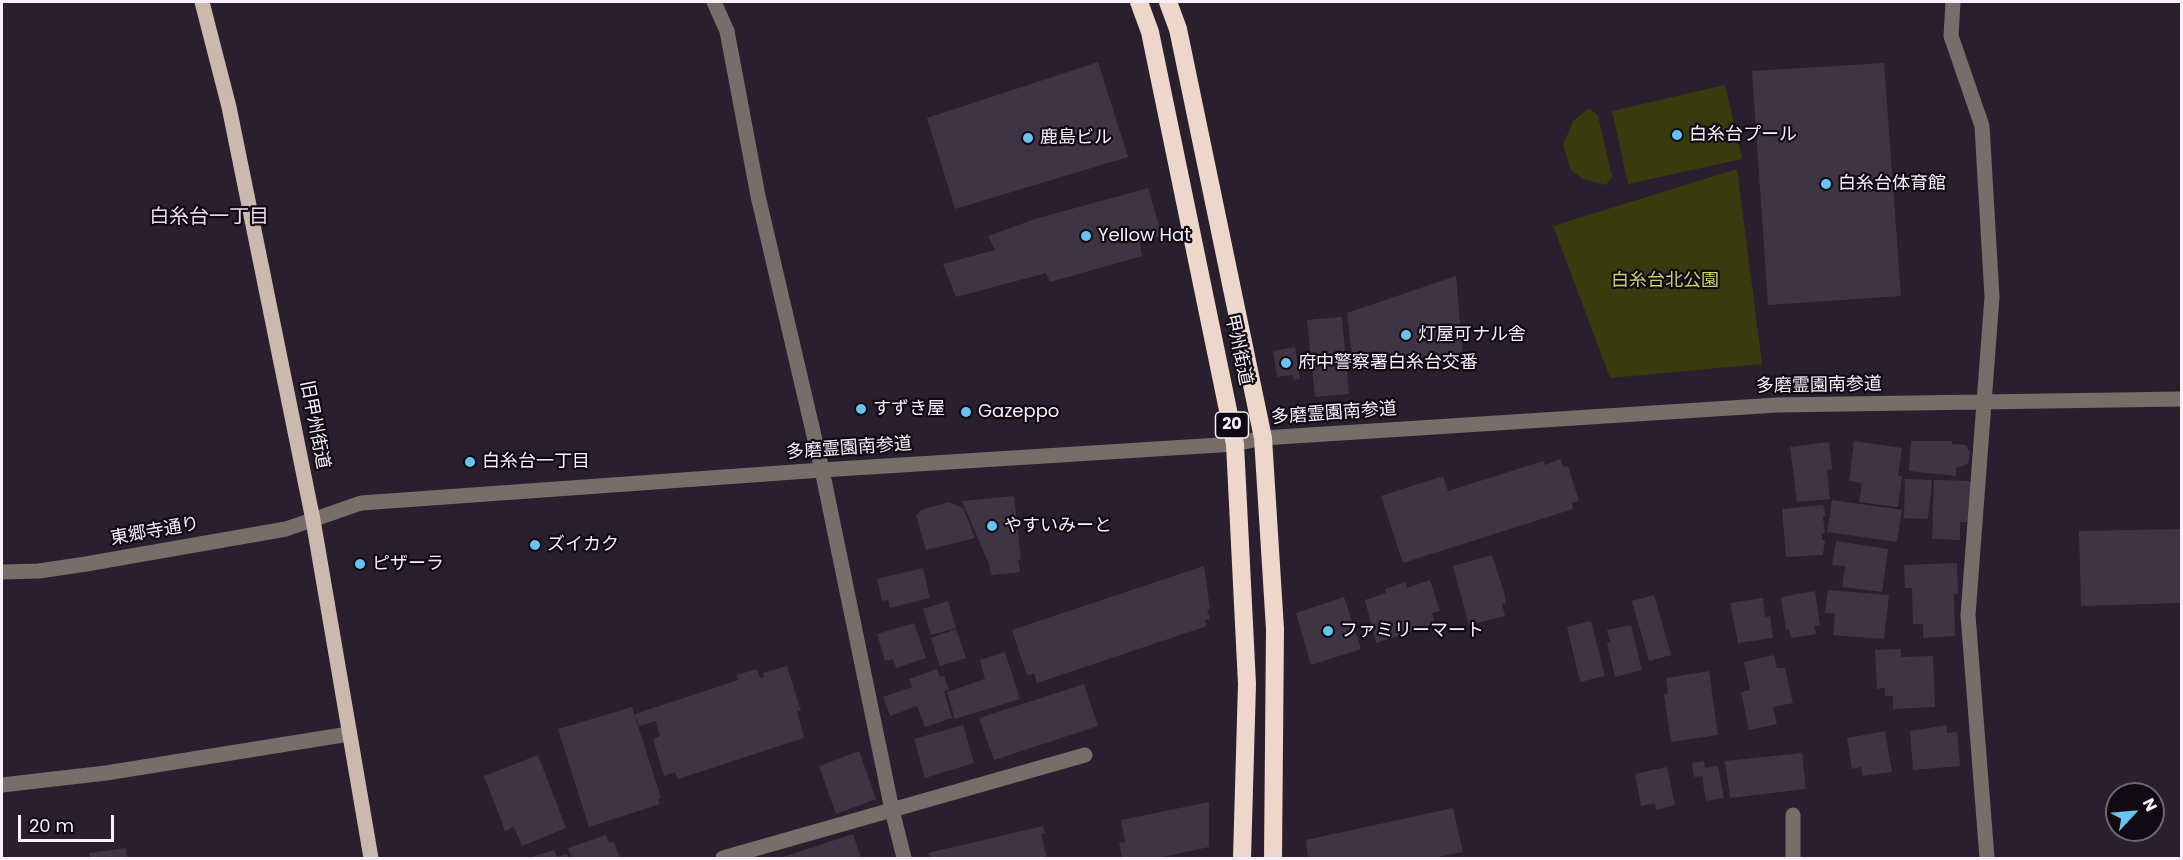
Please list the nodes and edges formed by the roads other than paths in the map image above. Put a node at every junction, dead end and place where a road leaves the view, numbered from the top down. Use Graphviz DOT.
graph roads {
  1 [pos="202,2"];
  2 [pos="714,2"];
  3 [pos="1139,2"];
  4 [pos="1168,2"];
  5 [pos="1953,2"];
  6 [pos="2181,399"];
  7 [pos="1984,402"];
  8 [pos="1263,438"];
  9 [pos="1235,444"];
  10 [pos="822,470"];
  11 [pos="313,520"];
  12 [pos="2,572"];
  13 [pos="349,734"];
  14 [pos="1085,755"];
  15 [pos="2,785"];
  16 [pos="891,810"];
  17 [pos="1793,815"];
  18 [pos="371,858"];
  19 [pos="723,858"];
  20 [pos="904,858"];
  21 [pos="1242,858"];
  22 [pos="1273,858"];
  23 [pos="1793,858"];
  24 [pos="1987,858"];
  1 -- 11 [label="main road, 旧甲州街道"];
  2 -- 10 [label="street"];
  3 -- 9 [label="highway, 甲州街道 / 20"];
  4 -- 8 [label="highway, 甲州街道 / 20"];
  5 -- 7 [label="street"];
  6 -- 7 [label="street, 多磨霊園南参道"];
  7 -- 8 [label="street, 多磨霊園南参道"];
  7 -- 24 [label="street"];
  8 -- 9 [label="street, 多磨霊園南参道"];
  8 -- 22 [label="highway, 甲州街道 / 20"];
  9 -- 10 [label="street, 多磨霊園南参道"];
  9 -- 21 [label="highway, 甲州街道 / 20"];
  10 -- 11 [label="street, 多磨霊園南参道"];
  10 -- 16 [label="street"];
  11 -- 12 [label="street, 東郷寺通り"];
  11 -- 13 [label="main road, 旧甲州街道"];
  13 -- 15 [label="street"];
  13 -- 18 [label="main road, 旧甲州街道"];
  14 -- 16 [label="street"];
  16 -- 19 [label="street"];
  16 -- 20 [label="street"];
  17 -- 23 [label="street"];
}
